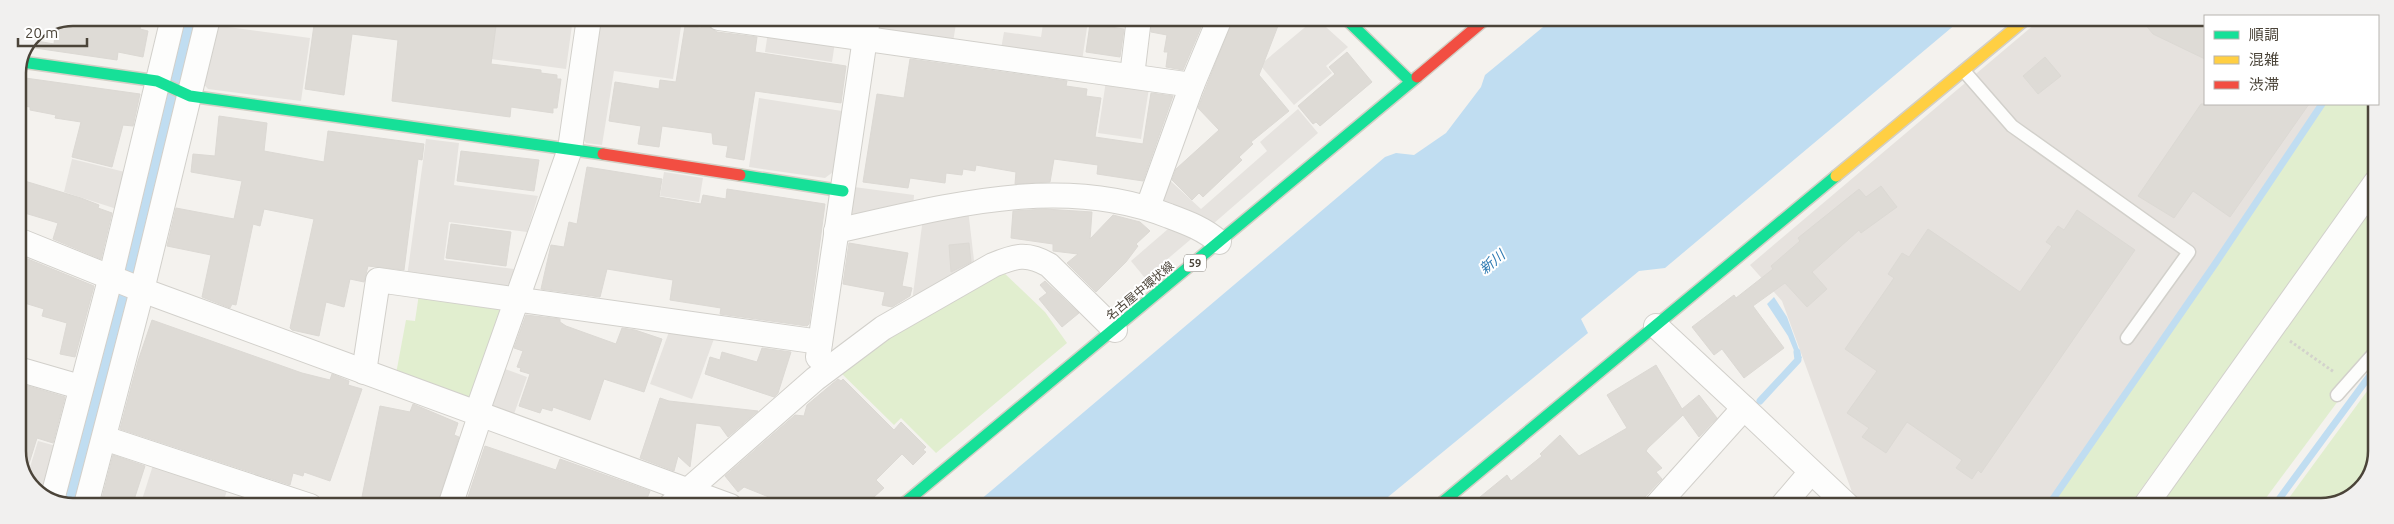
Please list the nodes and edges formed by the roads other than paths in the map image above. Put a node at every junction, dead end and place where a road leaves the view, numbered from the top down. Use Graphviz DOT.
graph roads {
  1 [pos="172,26"];
  2 [pos="206,26"];
  3 [pos="588,26"];
  4 [pos="837,26"];
  5 [pos="1138,26"];
  6 [pos="1217,26"];
  7 [pos="1353,26"];
  8 [pos="1477,26"];
  9 [pos="2017,26"];
  10 [pos="867,28"];
  11 [pos="27,63"];
  12 [pos="1964,71"];
  13 [pos="1132,76"];
  14 [pos="1410,81"];
  15 [pos="161,82"];
  16 [pos="1192,85"];
  17 [pos="188,95"];
  18 [pos="570,149"];
  19 [pos="842,190"];
  20 [pos="2368,193"];
  21 [pos="1148,207"];
  22 [pos="836,231"];
  23 [pos="1219,242"];
  24 [pos="26,243"];
  25 [pos="113,277"];
  26 [pos="140,289"];
  27 [pos="517,299"];
  28 [pos="1656,326"];
  29 [pos="1115,330"];
  30 [pos="2127,338"];
  31 [pos="820,342"];
  32 [pos="2368,359"];
  33 [pos="26,370"];
  34 [pos="364,372"];
  35 [pos="815,379"];
  36 [pos="80,386"];
  37 [pos="2337,395"];
  38 [pos="1744,408"];
  39 [pos="479,412"];
  40 [pos="104,438"];
  41 [pos="1811,472"];
  42 [pos="688,490"];
  43 [pos="54,493"];
  44 [pos="88,498"];
  45 [pos="286,498"];
  46 [pos="452,498"];
  47 [pos="679,498"];
  48 [pos="709,498"];
  49 [pos="911,498"];
  50 [pos="1448,498"];
  51 [pos="1663,498"];
  52 [pos="1789,498"];
  53 [pos="1839,498"];
  54 [pos="2150,498"];
  1 -- 15 [label="street"];
  2 -- 17 [label="street"];
  3 -- 18 [label="street"];
  4 -- 10 [label="street"];
  5 -- 13 [label="street"];
  6 -- 16 [label="street"];
  7 -- 14 [label="street"];
  8 -- 14 [label="street, 名古屋中環状線 / 59"];
  9 -- 12 [label="street"];
  10 -- 13 [label="street"];
  10 -- 19 [label="street"];
  11 -- 15 [label="street"];
  12 -- 28 [label="street"];
  12 -- 30 [label="lane"];
  13 -- 16 [label="street"];
  14 -- 23 [label="street, 名古屋中環状線 / 59"];
  15 -- 17 [label="street"];
  15 -- 25 [label="street"];
  16 -- 21 [label="street"];
  17 -- 18 [label="street"];
  17 -- 26 [label="street"];
  18 -- 19 [label="street"];
  18 -- 27 [label="street"];
  19 -- 22 [label="street"];
  20 -- 54 [label="street"];
  21 -- 22 [label="street"];
  21 -- 23 [label="street"];
  22 -- 31 [label="street"];
  23 -- 29 [label="street, 名古屋中環状線 / 59"];
  24 -- 25 [label="street"];
  25 -- 26 [label="street"];
  25 -- 36 [label="street"];
  26 -- 34 [label="street"];
  26 -- 40 [label="street"];
  27 -- 31 [label="street"];
  27 -- 34 [label="street"];
  27 -- 39 [label="street"];
  28 -- 38 [label="street"];
  28 -- 50 [label="street"];
  29 -- 35 [label="street"];
  29 -- 49 [label="street, 名古屋中環状線 / 59"];
  31 -- 35 [label="street"];
  32 -- 37 [label="lane"];
  33 -- 36 [label="street"];
  34 -- 39 [label="street"];
  35 -- 42 [label="street"];
  36 -- 43 [label="street"];
  38 -- 41 [label="street"];
  38 -- 51 [label="street"];
  39 -- 42 [label="street"];
  39 -- 46 [label="street"];
  40 -- 44 [label="street"];
  40 -- 45 [label="street"];
  41 -- 52 [label="street"];
  41 -- 53 [label="street"];
  42 -- 47 [label="street"];
  42 -- 48 [label="street"];
}
